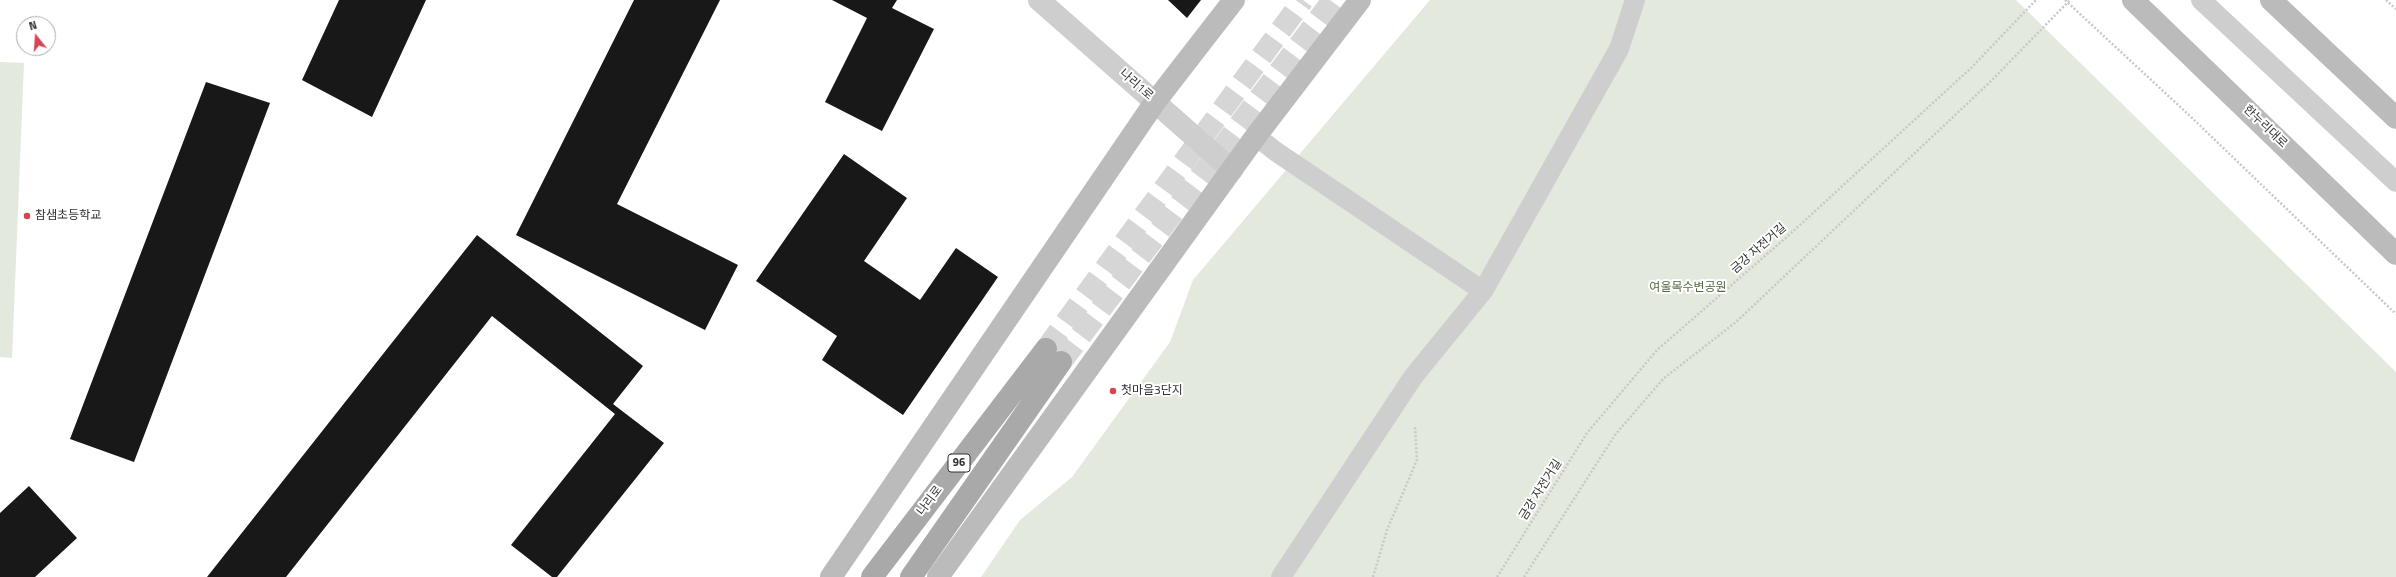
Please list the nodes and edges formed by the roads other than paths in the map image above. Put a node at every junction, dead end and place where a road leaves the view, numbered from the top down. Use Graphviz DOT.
graph roads {
  1 [pos="1039,0"];
  2 [pos="1234,0"];
  3 [pos="1360,0"];
  4 [pos="1635,0"];
  5 [pos="2133,0"];
  6 [pos="2201,0"];
  7 [pos="2271,0"];
  8 [pos="1155,102"];
  9 [pos="2396,118"];
  10 [pos="1256,136"];
  11 [pos="1232,170"];
  12 [pos="2396,182"];
  13 [pos="2396,254"];
  14 [pos="1483,291"];
  15 [pos="831,577"];
  16 [pos="872,577"];
  17 [pos="911,577"];
  18 [pos="938,577"];
  19 [pos="1281,577"];
  1 -- 8 [label="street, 나리1로"];
  2 -- 8 [label="street"];
  3 -- 10 [label="street"];
  4 -- 14 [label="lane"];
  5 -- 13 [label="street, 한누리대로"];
  6 -- 12 [label="lane"];
  7 -- 9 [label="street"];
  8 -- 11 [label="street, 나리1로"];
  8 -- 15 [label="street"];
  10 -- 11 [label="street"];
  10 -- 14 [label="lane"];
  11 -- 18 [label="street"];
  14 -- 19 [label="lane"];
  16 -- 17 [label="main road, 나리로 / 96"];
}
